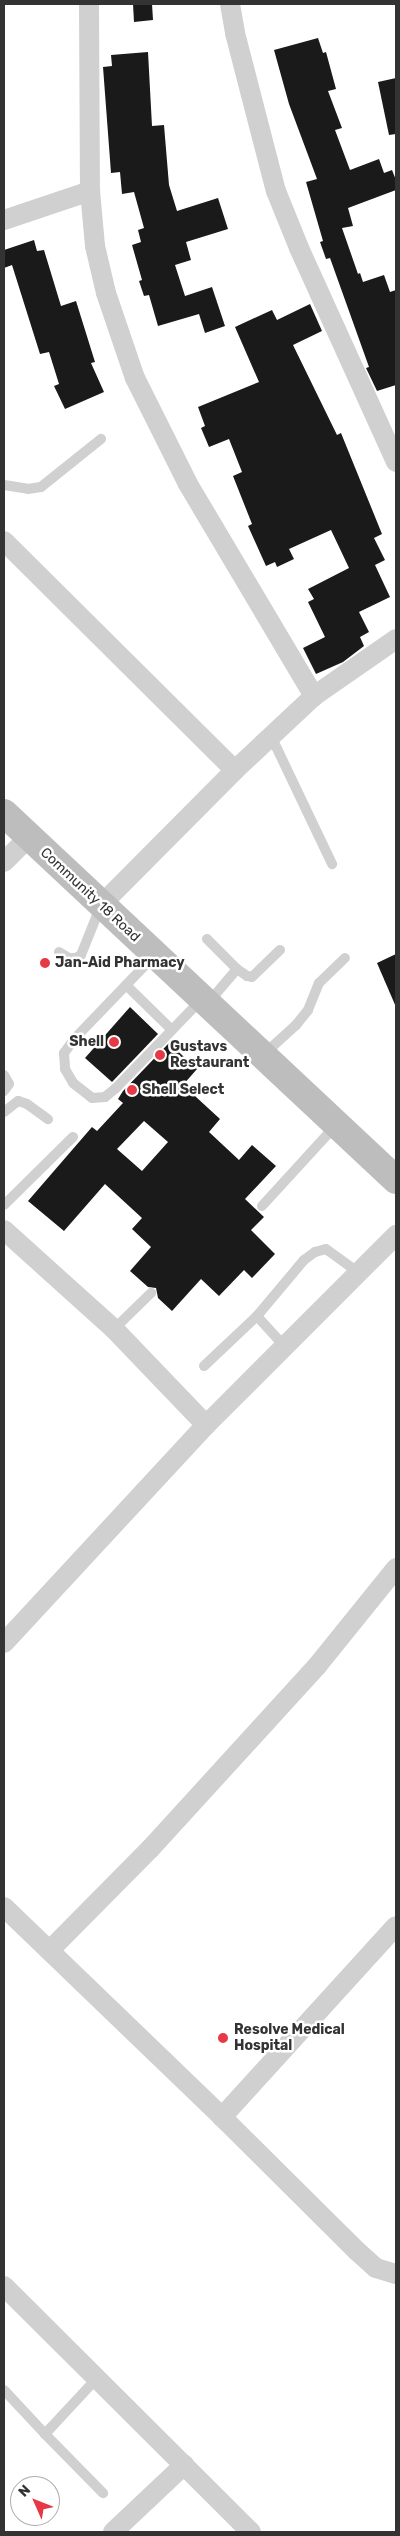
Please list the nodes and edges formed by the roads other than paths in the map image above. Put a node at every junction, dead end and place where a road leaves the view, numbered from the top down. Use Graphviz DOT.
graph roads {
  1 [pos="89,4"];
  2 [pos="230,4"];
  3 [pos="90,191"];
  4 [pos="4,220"];
  5 [pos="102,439"];
  6 [pos="396,462"];
  7 [pos="4,485"];
  8 [pos="4,542"];
  9 [pos="396,639"];
  10 [pos="314,696"];
  11 [pos="271,736"];
  12 [pos="234,770"];
  13 [pos="4,814"];
  14 [pos="29,837"];
  15 [pos="4,862"];
  16 [pos="332,864"];
  17 [pos="101,905"];
  18 [pos="207,938"];
  19 [pos="280,950"];
  20 [pos="59,952"];
  21 [pos="154,955"];
  22 [pos="345,958"];
  23 [pos="237,968"];
  24 [pos="126,985"];
  25 [pos="204,1001"];
  26 [pos="172,1030"];
  27 [pos="263,1056"];
  28 [pos="4,1075"];
  29 [pos="4,1091"];
  30 [pos="4,1112"];
  31 [pos="48,1119"];
  32 [pos="336,1124"];
  33 [pos="73,1137"];
  34 [pos="396,1180"];
  35 [pos="4,1205"];
  36 [pos="262,1206"];
  37 [pos="5,1233"];
  38 [pos="396,1235"];
  39 [pos="360,1272"];
  40 [pos="151,1293"];
  41 [pos="257,1316"];
  42 [pos="114,1329"];
  43 [pos="285,1347"];
  44 [pos="204,1366"];
  45 [pos="206,1425"];
  46 [pos="396,1568"];
  47 [pos="4,1642"];
  48 [pos="4,1907"];
  49 [pos="396,1926"];
  50 [pos="50,1950"];
  51 [pos="222,2117"];
  52 [pos="396,2274"];
  53 [pos="4,2286"];
  54 [pos="97,2378"];
  55 [pos="4,2390"];
  56 [pos="45,2434"];
  57 [pos="184,2465"];
  58 [pos="103,2493"];
  59 [pos="113,2532"];
  60 [pos="251,2532"];
  1 -- 3 [label="street"];
  2 -- 6 [label="street"];
  3 -- 4 [label="street"];
  3 -- 10 [label="street"];
  5 -- 7 [label="lane"];
  8 -- 12 [label="street"];
  9 -- 10 [label="street"];
  10 -- 11 [label="street"];
  11 -- 12 [label="street"];
  11 -- 16 [label="lane"];
  12 -- 17 [label="street"];
  13 -- 14 [label="main road, Community 18 Road"];
  14 -- 15 [label="street"];
  14 -- 17 [label="main road, Community 18 Road"];
  17 -- 20 [label="lane"];
  17 -- 21 [label="main road, Community 18 Road"];
  18 -- 23 [label="lane"];
  19 -- 23 [label="lane"];
  21 -- 24 [label="lane"];
  21 -- 25 [label="main road, Community 18 Road"];
  22 -- 27 [label="lane"];
  23 -- 25 [label="lane"];
  24 -- 26 [label="lane"];
  24 -- 26 [label="lane"];
  25 -- 26 [label="lane"];
  25 -- 27 [label="main road, Community 18 Road"];
  27 -- 32 [label="main road, Community 18 Road"];
  28 -- 29 [label="lane"];
  30 -- 31 [label="lane"];
  32 -- 34 [label="main road, Community 18 Road"];
  32 -- 36 [label="lane"];
  33 -- 35 [label="lane"];
  37 -- 42 [label="street"];
  38 -- 39 [label="street"];
  39 -- 41 [label="lane"];
  39 -- 43 [label="street"];
  40 -- 42 [label="lane"];
  41 -- 43 [label="lane"];
  41 -- 44 [label="lane"];
  42 -- 45 [label="street"];
  43 -- 45 [label="street"];
  45 -- 47 [label="street"];
  46 -- 50 [label="street"];
  48 -- 50 [label="street"];
  49 -- 51 [label="street"];
  50 -- 51 [label="street"];
  51 -- 52 [label="street"];
  53 -- 54 [label="street"];
  54 -- 56 [label="lane"];
  54 -- 57 [label="street"];
  55 -- 56 [label="lane"];
  56 -- 58 [label="lane"];
  57 -- 59 [label="street"];
  57 -- 60 [label="street"];
}
